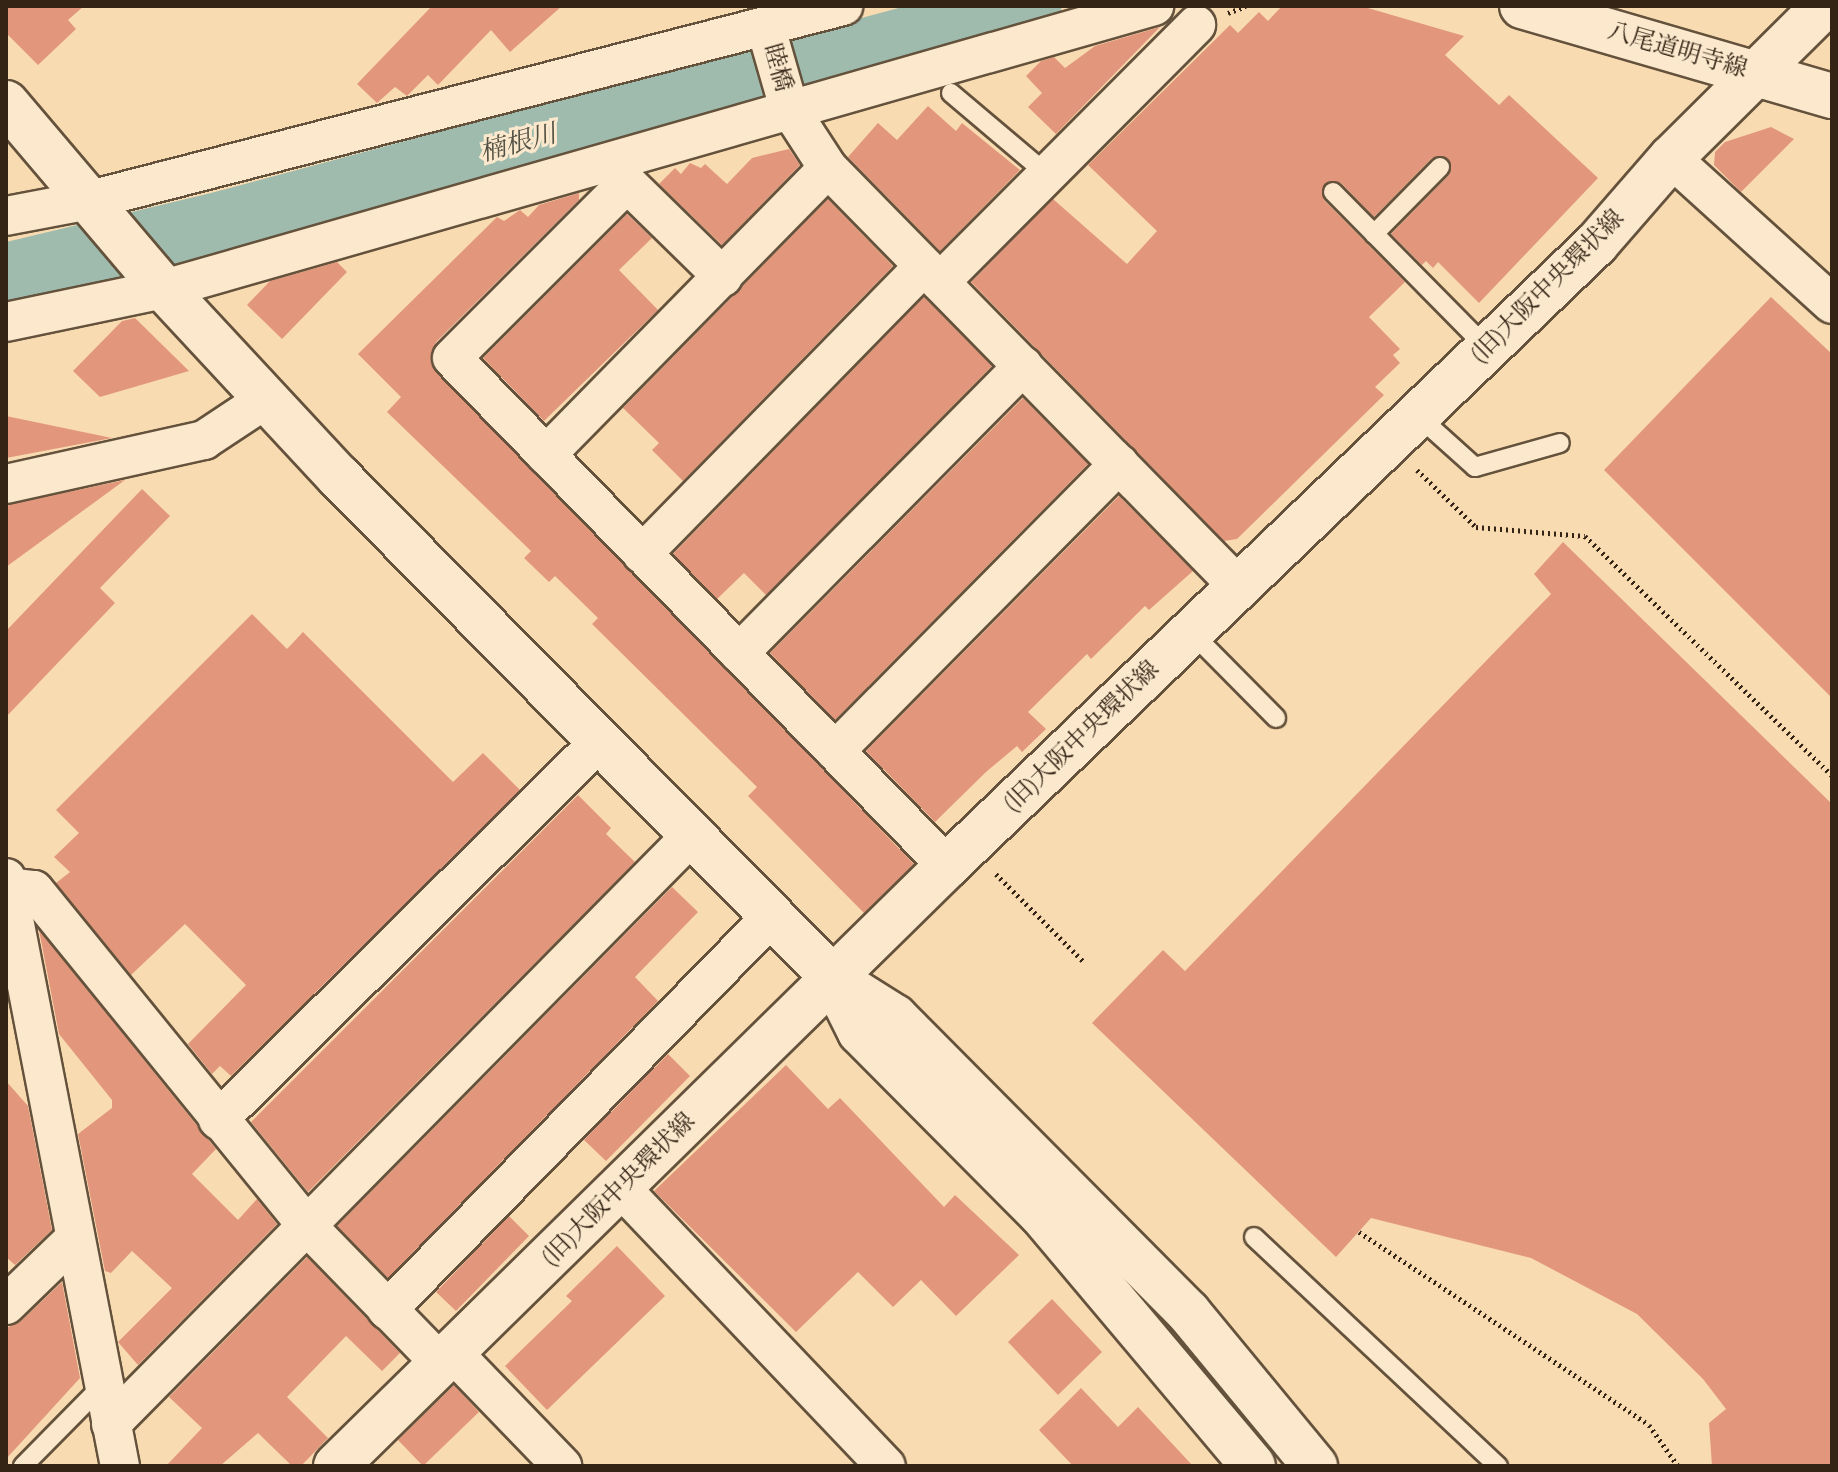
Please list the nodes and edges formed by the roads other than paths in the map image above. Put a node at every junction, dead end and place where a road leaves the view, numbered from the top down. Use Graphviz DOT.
graph roads {
  1 [pos="843,6"];
  2 [pos="1154,6"];
  3 [pos="1522,6"];
  4 [pos="1824,6"];
  5 [pos="1196,25"];
  6 [pos="766,28"];
  7 [pos="1754,73"];
  8 [pos="951,93"];
  9 [pos="1832,96"];
  10 [pos="6,103"];
  11 [pos="789,108"];
  12 [pos="1671,158"];
  13 [pos="1440,167"];
  14 [pos="828,168"];
  15 [pos="1047,174"];
  16 [pos="1333,192"];
  17 [pos="96,207"];
  18 [pos="6,216"];
  19 [pos="1374,234"];
  20 [pos="932,274"];
  21 [pos="723,277"];
  22 [pos="160,283"];
  23 [pos="1832,304"];
  24 [pos="6,322"];
  25 [pos="1487,348"];
  26 [pos="1023,366"];
  27 [pos="266,399"];
  28 [pos="1417,415"];
  29 [pos="1560,443"];
  30 [pos="546,455"];
  31 [pos="1119,464"];
  32 [pos="6,484"];
  33 [pos="642,554"];
  34 [pos="1238,586"];
  35 [pos="1191,632"];
  36 [pos="739,653"];
  37 [pos="1276,718"];
  38 [pos="599,742"];
  39 [pos="835,751"];
  40 [pos="692,835"];
  41 [pos="947,866"];
  42 [pos="7,882"];
  43 [pos="772,916"];
  44 [pos="833,978"];
  45 [pos="16,1002"];
  46 [pos="218,1120"];
  47 [pos="621,1188"];
  48 [pos="309,1228"];
  49 [pos="1254,1237"];
  50 [pos="73,1240"];
  51 [pos="6,1305"];
  52 [pos="387,1310"];
  53 [pos="448,1360"];
  54 [pos="103,1385"];
  55 [pos="111,1424"];
  56 [pos="23,1466"];
  57 [pos="120,1466"];
  58 [pos="336,1466"];
  59 [pos="562,1466"];
  60 [pos="886,1466"];
  61 [pos="1253,1466"];
  62 [pos="1315,1466"];
  63 [pos="1498,1466"];
  1 -- 6 [label="street"];
  2 -- 11 [label="street"];
  3 -- 7 [label="street, 八尾道明寺線"];
  4 -- 7 [label="street, (旧)大阪中央環状線"];
  5 -- 15 [label="street"];
  6 -- 11 [label="street, 睦橋"];
  6 -- 17 [label="street"];
  7 -- 9 [label="street, 八尾道明寺線"];
  7 -- 12 [label="street, (旧)大阪中央環状線"];
  8 -- 15 [label="lane"];
  10 -- 17 [label="street"];
  11 -- 14 [label="street, 睦橋"];
  11 -- 22 [label="street"];
  12 -- 23 [label="street"];
  12 -- 25 [label="street, (旧)大阪中央環状線"];
  13 -- 19 [label="lane"];
  14 -- 20 [label="street, 睦橋"];
  14 -- 21 [label="street"];
  15 -- 20 [label="street"];
  16 -- 19 [label="lane"];
  17 -- 18 [label="street"];
  17 -- 22 [label="street"];
  19 -- 25 [label="lane"];
  20 -- 26 [label="street, 睦橋"];
  20 -- 33 [label="street"];
  21 -- 30 [label="street"];
  21 -- 30 [label="street"];
  22 -- 24 [label="street"];
  22 -- 27 [label="street"];
  25 -- 28 [label="street, (旧)大阪中央環状線"];
  26 -- 31 [label="street, 睦橋"];
  26 -- 36 [label="street"];
  27 -- 32 [label="street"];
  27 -- 38 [label="street"];
  28 -- 29 [label="lane"];
  28 -- 34 [label="street, (旧)大阪中央環状線"];
  30 -- 33 [label="street"];
  31 -- 34 [label="street, 睦橋"];
  31 -- 39 [label="street"];
  33 -- 36 [label="street"];
  34 -- 35 [label="street, (旧)大阪中央環状線"];
  35 -- 37 [label="lane"];
  35 -- 41 [label="street, (旧)大阪中央環状線"];
  36 -- 39 [label="street"];
  38 -- 40 [label="street"];
  38 -- 46 [label="street"];
  39 -- 41 [label="street"];
  40 -- 43 [label="street"];
  40 -- 48 [label="street"];
  41 -- 44 [label="street, (旧)大阪中央環状線"];
  42 -- 45 [label="street"];
  42 -- 46 [label="street"];
  43 -- 44 [label="street"];
  43 -- 52 [label="street"];
  44 -- 47 [label="street, (旧)大阪中央環状線"];
  44 -- 61 [label="street"];
  44 -- 62 [label="street"];
  45 -- 50 [label="street"];
  46 -- 48 [label="street"];
  47 -- 53 [label="street, (旧)大阪中央環状線"];
  47 -- 60 [label="street"];
  48 -- 52 [label="street"];
  48 -- 55 [label="street"];
  49 -- 63 [label="lane"];
  50 -- 51 [label="street"];
  50 -- 54 [label="street"];
  52 -- 53 [label="street"];
  53 -- 58 [label="street, (旧)大阪中央環状線"];
  53 -- 59 [label="street"];
  54 -- 55 [label="street"];
  54 -- 56 [label="lane"];
  55 -- 57 [label="street"];
}
